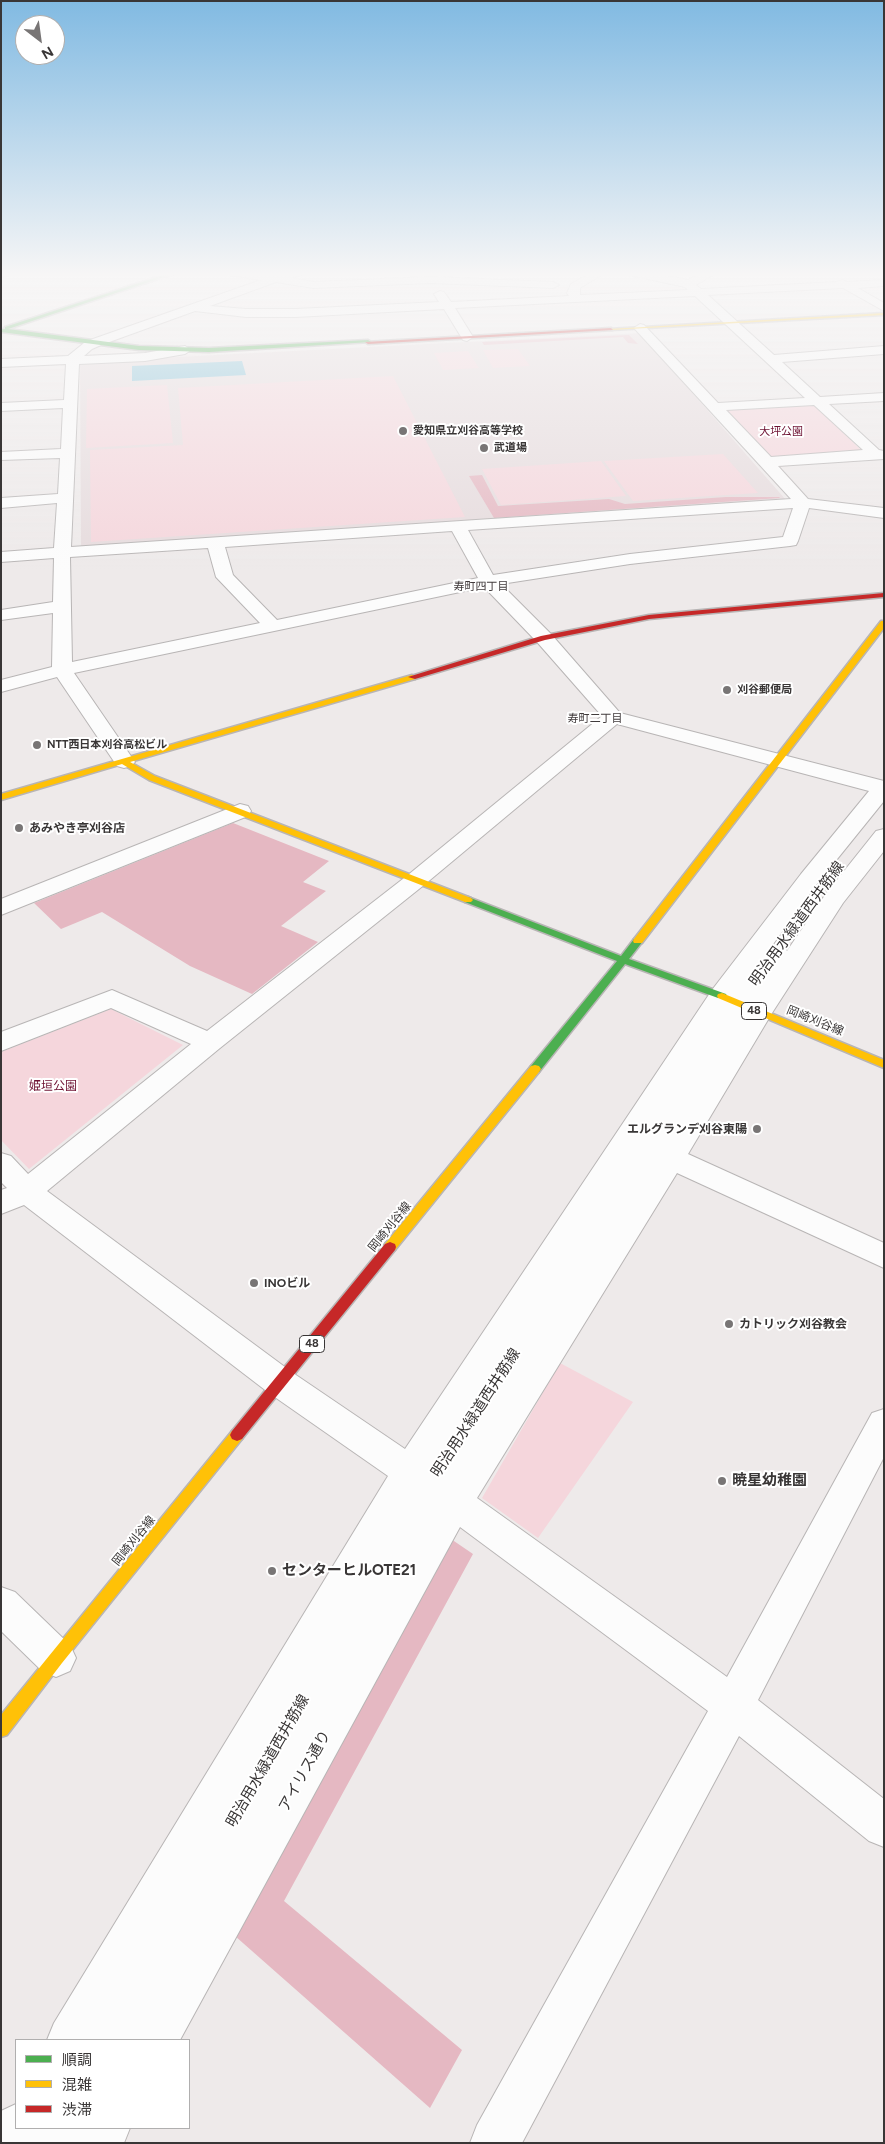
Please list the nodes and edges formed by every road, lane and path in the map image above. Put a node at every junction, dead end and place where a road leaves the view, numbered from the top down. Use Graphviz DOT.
graph roads {
  1 [pos="72,372"];
  2 [pos="682,372"];
  3 [pos="787,372"];
  4 [pos="884,397"];
  5 [pos="818,401"];
  6 [pos="70,404"];
  7 [pos="1,407"];
  8 [pos="715,407"];
  9 [pos="68,453"];
  10 [pos="880,455"];
  11 [pos="1,456"];
  12 [pos="766,462"];
  13 [pos="66,498"];
  14 [pos="1,503"];
  15 [pos="803,503"];
  16 [pos="884,513"];
  17 [pos="457,525"];
  18 [pos="215,542"];
  19 [pos="62,552"];
  20 [pos="1,557"];
  21 [pos="488,581"];
  22 [pos="884,595"];
  23 [pos="61,606"];
  24 [pos="1,615"];
  25 [pos="884,623"];
  26 [pos="272,625"];
  27 [pos="544,638"];
  28 [pos="62,670"];
  29 [pos="1,686"];
  30 [pos="613,717"];
  31 [pos="778,760"];
  32 [pos="124,762"];
  33 [pos="884,787"];
  34 [pos="1,797"];
  35 [pos="884,810"];
  36 [pos="240,811"];
  37 [pos="884,836"];
  38 [pos="416,880"];
  39 [pos="1,908"];
  40 [pos="623,960"];
  41 [pos="740,1005"];
  42 [pos="1,1042"];
  43 [pos="210,1042"];
  44 [pos="884,1064"];
  45 [pos="671,1158"];
  46 [pos="1,1163"];
  47 [pos="14,1197"];
  48 [pos="884,1256"];
  49 [pos="281,1383"];
  50 [pos="884,1423"];
  51 [pos="432,1486"];
  52 [pos="1,1605"];
  53 [pos="56,1658"];
  54 [pos="734,1706"];
  55 [pos="1,1728"];
  56 [pos="884,1826"];
  57 [pos="73,2039"];
  58 [pos="106,2039"];
  59 [pos="155,2039"];
  60 [pos="18,2129"];
  61 [pos="53,2129"];
  62 [pos="104,2129"];
  63 [pos="10,2143"];
  64 [pos="45,2143"];
  65 [pos="97,2143"];
  66 [pos="495,2143"];
  1 -- 6 [label="street"];
  2 -- 8 [label="street"];
  3 -- 5 [label="street"];
  4 -- 5 [label="street"];
  5 -- 8 [label="street"];
  5 -- 10 [label="street"];
  6 -- 7 [label="street"];
  6 -- 9 [label="street"];
  8 -- 12 [label="street"];
  9 -- 11 [label="street"];
  9 -- 13 [label="street"];
  10 -- 12 [label="street"];
  12 -- 15 [label="street"];
  13 -- 14 [label="street"];
  13 -- 19 [label="street"];
  15 -- 16 [label="street"];
  15 -- 17 [label="street"];
  15 -- 21 [label="street"];
  17 -- 18 [label="street"];
  17 -- 21 [label="street"];
  18 -- 19 [label="street"];
  18 -- 26 [label="street"];
  19 -- 20 [label="street"];
  19 -- 23 [label="street"];
  21 -- 26 [label="street"];
  21 -- 27 [label="street"];
  22 -- 27 [label="street"];
  23 -- 24 [label="street"];
  23 -- 28 [label="street"];
  25 -- 31 [label="street"];
  26 -- 28 [label="street"];
  27 -- 30 [label="street"];
  27 -- 32 [label="street"];
  28 -- 29 [label="street"];
  28 -- 32 [label="street"];
  30 -- 31 [label="street"];
  30 -- 38 [label="street"];
  31 -- 33 [label="street"];
  31 -- 40 [label="street"];
  32 -- 34 [label="street"];
  32 -- 36 [label="street"];
  33 -- 41 [label="street"];
  35 -- 41 [label="street, 明治用水緑道西井筋線"];
  36 -- 38 [label="street"];
  36 -- 39 [label="street"];
  37 -- 41 [label="street"];
  38 -- 40 [label="street"];
  38 -- 43 [label="street"];
  40 -- 41 [label="street, 岡崎刈谷線 / 48"];
  40 -- 49 [label="street, 岡崎刈谷線 / 48"];
  41 -- 44 [label="street, 岡崎刈谷線 / 48"];
  41 -- 45 [label="street"];
  41 -- 51 [label="street"];
  42 -- 43 [label="street"];
  43 -- 47 [label="street"];
  45 -- 48 [label="street"];
  45 -- 51 [label="street"];
  46 -- 47 [label="street"];
  47 -- 49 [label="street"];
  49 -- 51 [label="street"];
  49 -- 53 [label="street, 岡崎刈谷線 / 48"];
  50 -- 54 [label="street"];
  51 -- 54 [label="street"];
  51 -- 57 [label="street"];
  51 -- 58 [label="street, 明治用水緑道西井筋線"];
  51 -- 59 [label="street, アイリス通り"];
  52 -- 53 [label="street"];
  53 -- 55 [label="street, 岡崎刈谷線 / 48"];
  54 -- 56 [label="street"];
  54 -- 66 [label="street"];
  60 -- 63 [label="street"];
  61 -- 64 [label="street"];
  62 -- 65 [label="street"];
}
